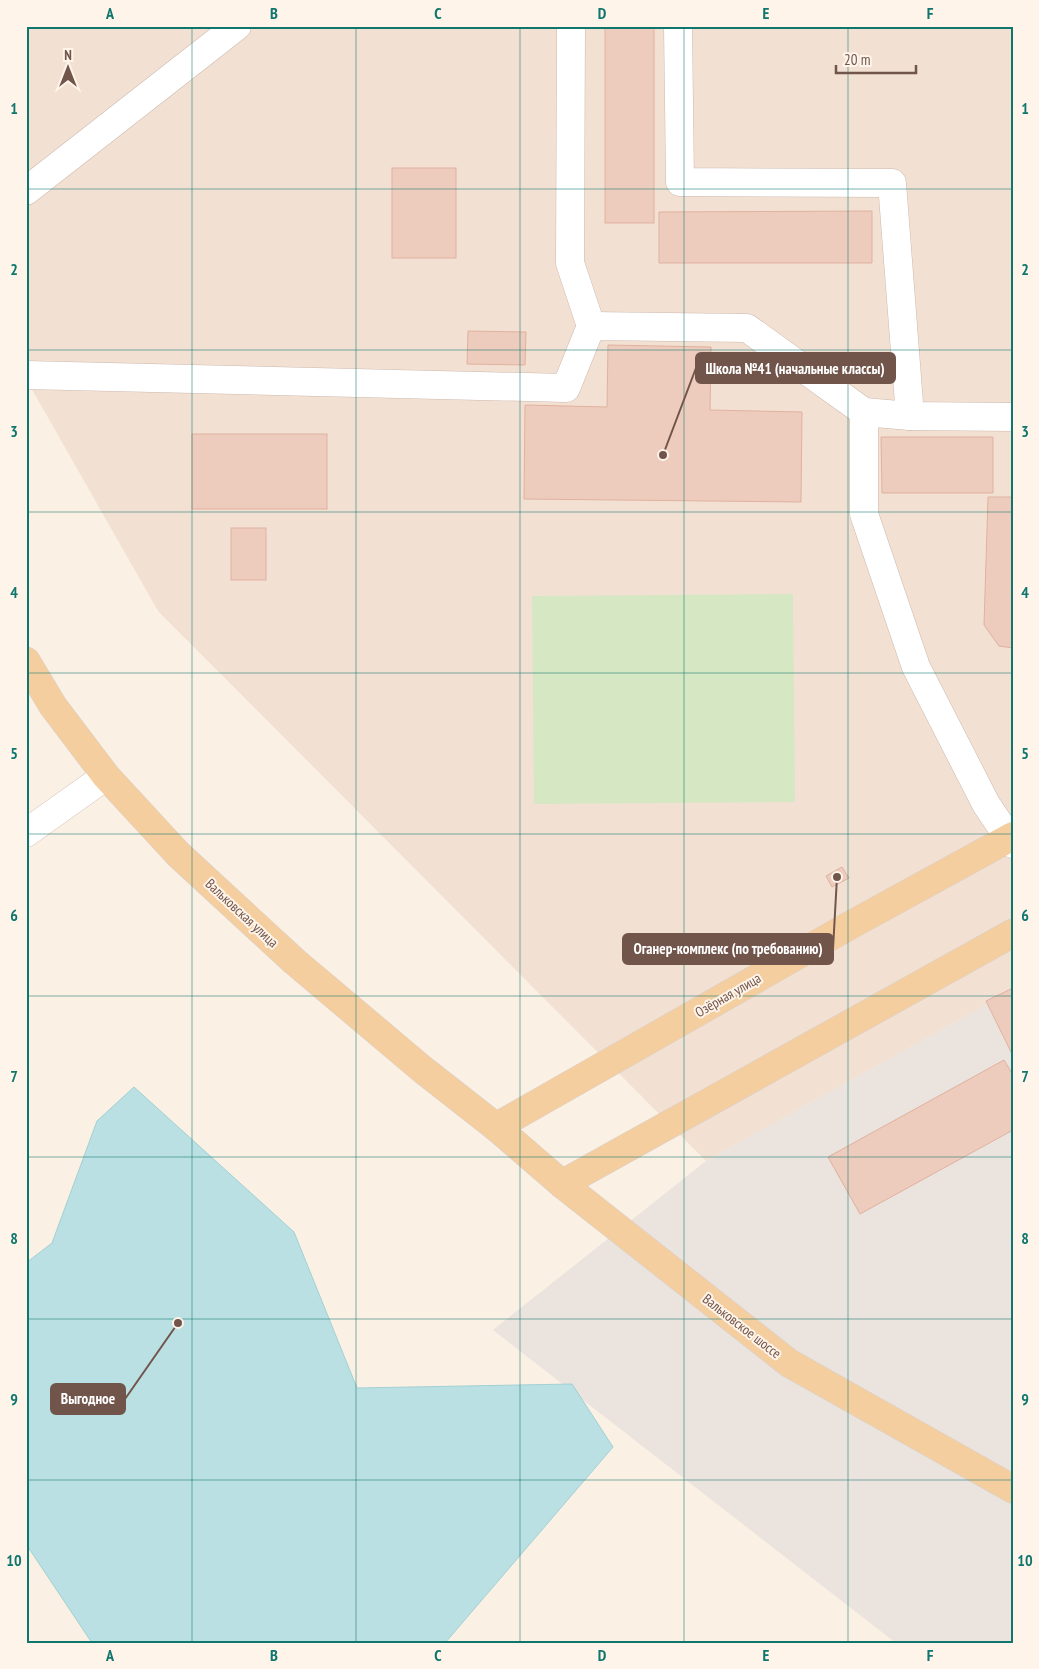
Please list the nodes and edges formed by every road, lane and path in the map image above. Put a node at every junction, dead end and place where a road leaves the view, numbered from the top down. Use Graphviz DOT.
graph roads {
  1 [pos="237,26"];
  2 [pos="571,26"];
  3 [pos="678,26"];
  4 [pos="26,190"];
  5 [pos="591,326"];
  6 [pos="26,375"];
  7 [pos="864,412"];
  8 [pos="910,416"];
  9 [pos="1013,417"];
  10 [pos="26,661"];
  11 [pos="106,776"];
  12 [pos="26,833"];
  13 [pos="1012,839"];
  14 [pos="1013,933"];
  15 [pos="496,1127"];
  16 [pos="562,1184"];
  17 [pos="1013,1489"];
  1 -- 4 [label="street"];
  2 -- 5 [label="street"];
  3 -- 8 [label="street"];
  5 -- 6 [label="street"];
  5 -- 7 [label="street"];
  7 -- 8 [label="street"];
  7 -- 13 [label="street"];
  8 -- 9 [label="street"];
  10 -- 11 [label="main road, Вальковская улица"];
  11 -- 12 [label="street"];
  11 -- 15 [label="main road, Вальковская улица"];
  13 -- 15 [label="main road, Озёрная улица"];
  14 -- 16 [label="main road"];
  15 -- 16 [label="main road, Вальковское шоссе"];
  16 -- 17 [label="main road, Вальковское шоссе"];
}
